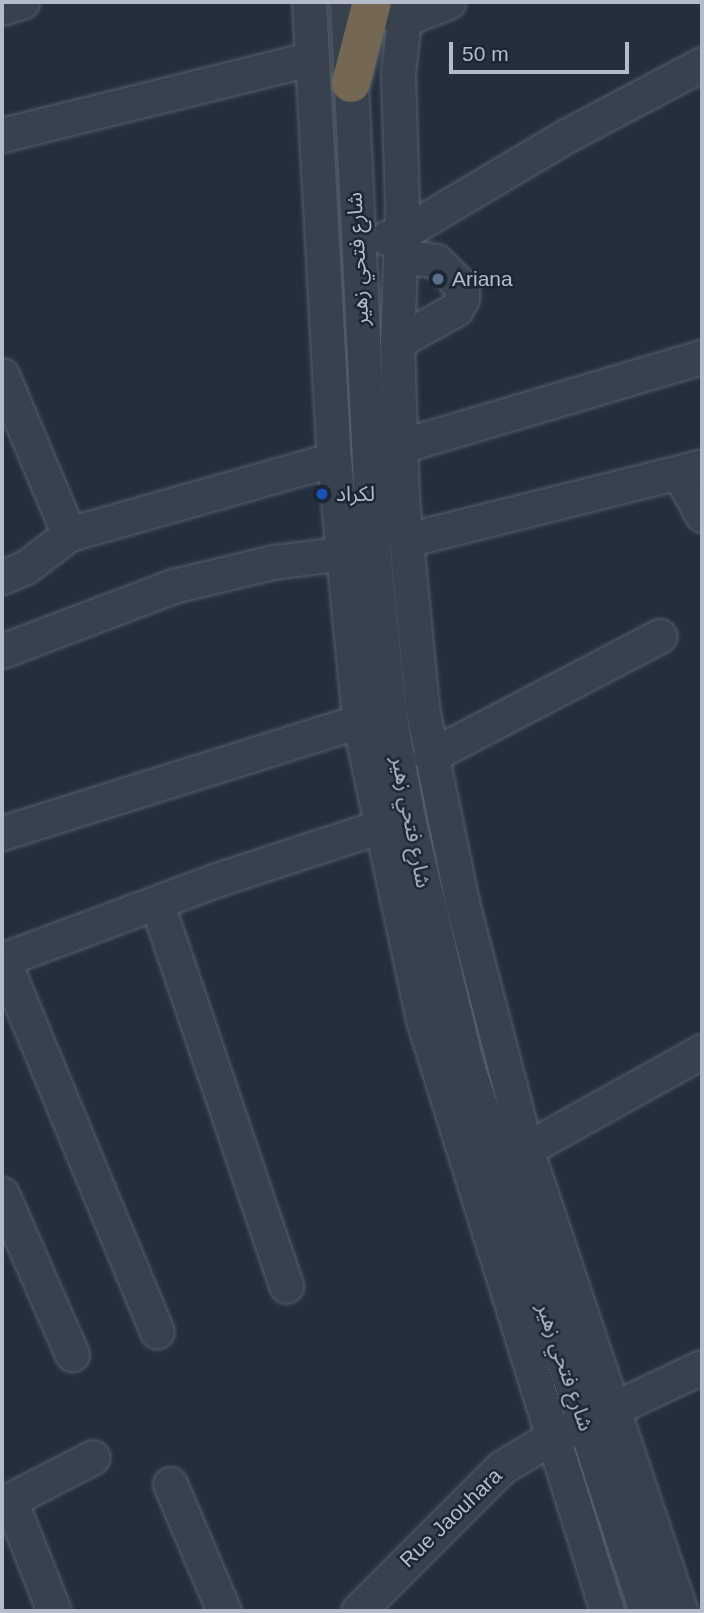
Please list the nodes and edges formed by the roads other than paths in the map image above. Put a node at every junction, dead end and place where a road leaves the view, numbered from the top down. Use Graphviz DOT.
graph roads {
  1 [pos="22,2"];
  2 [pos="309,2"];
  3 [pos="347,2"];
  4 [pos="448,2"];
  5 [pos="2,8"];
  6 [pos="393,8"];
  7 [pos="308,59"];
  8 [pos="702,64"];
  9 [pos="351,83"];
  10 [pos="2,135"];
  11 [pos="401,245"];
  12 [pos="357,246"];
  13 [pos="397,342"];
  14 [pos="702,357"];
  15 [pos="2,375"];
  16 [pos="401,446"];
  17 [pos="334,459"];
  18 [pos="691,470"];
  19 [pos="702,515"];
  20 [pos="69,534"];
  21 [pos="405,540"];
  22 [pos="345,553"];
  23 [pos="2,577"];
  24 [pos="660,636"];
  25 [pos="2,651"];
  26 [pos="359,721"];
  27 [pos="430,757"];
  28 [pos="381,826"];
  29 [pos="2,833"];
  30 [pos="157,904"];
  31 [pos="2,960"];
  32 [pos="702,1051"];
  33 [pos="526,1149"];
  34 [pos="2,1194"];
  35 [pos="286,1286"];
  36 [pos="156,1331"];
  37 [pos="72,1354"];
  38 [pos="702,1367"];
  39 [pos="599,1417"];
  40 [pos="553,1437"];
  41 [pos="93,1457"];
  42 [pos="170,1484"];
  43 [pos="6,1502"];
  44 [pos="44,1607"];
  45 [pos="224,1611"];
  46 [pos="358,1611"];
  47 [pos="607,1611"];
  48 [pos="646,1611"];
  49 [pos="681,1611"];
  1 -- 5 [label="street"];
  2 -- 7 [label="street, شارع فتحي زهير"];
  3 -- 9 [label="street, شارع فتحي زهير"];
  4 -- 6 [label="street"];
  6 -- 9 [label="highway"];
  6 -- 11 [label="street"];
  7 -- 10 [label="street"];
  7 -- 17 [label="street, شارع فتحي زهير"];
  8 -- 11 [label="street"];
  9 -- 12 [label="street, شارع فتحي زهير"];
  11 -- 12 [label="street"];
  11 -- 13 [label="street"];
  11 -- 13 [label="street"];
  12 -- 39 [label="street, شارع فتحي زهير"];
  13 -- 16 [label="street"];
  14 -- 16 [label="street"];
  15 -- 20 [label="street"];
  16 -- 21 [label="street"];
  17 -- 20 [label="street"];
  17 -- 22 [label="street, شارع فتحي زهير"];
  18 -- 19 [label="street"];
  18 -- 21 [label="street"];
  20 -- 23 [label="street"];
  21 -- 27 [label="street"];
  22 -- 25 [label="street"];
  22 -- 26 [label="street, شارع فتحي زهير"];
  24 -- 27 [label="street"];
  26 -- 28 [label="street, شارع فتحي زهير"];
  26 -- 29 [label="street"];
  27 -- 33 [label="street"];
  28 -- 30 [label="street"];
  28 -- 40 [label="street, شارع فتحي زهير"];
  30 -- 31 [label="street"];
  30 -- 35 [label="street"];
  31 -- 36 [label="street"];
  32 -- 33 [label="street"];
  33 -- 39 [label="street"];
  34 -- 37 [label="street"];
  38 -- 39 [label="street, Rue Jaouhara"];
  39 -- 40 [label="street, Rue Jaouhara"];
  39 -- 48 [label="street, شارع فتحي زهير"];
  39 -- 49 [label="street"];
  40 -- 46 [label="street, Rue Jaouhara"];
  40 -- 47 [label="street, شارع فتحي زهير"];
  41 -- 43 [label="street"];
  42 -- 45 [label="street"];
  43 -- 44 [label="street"];
}
